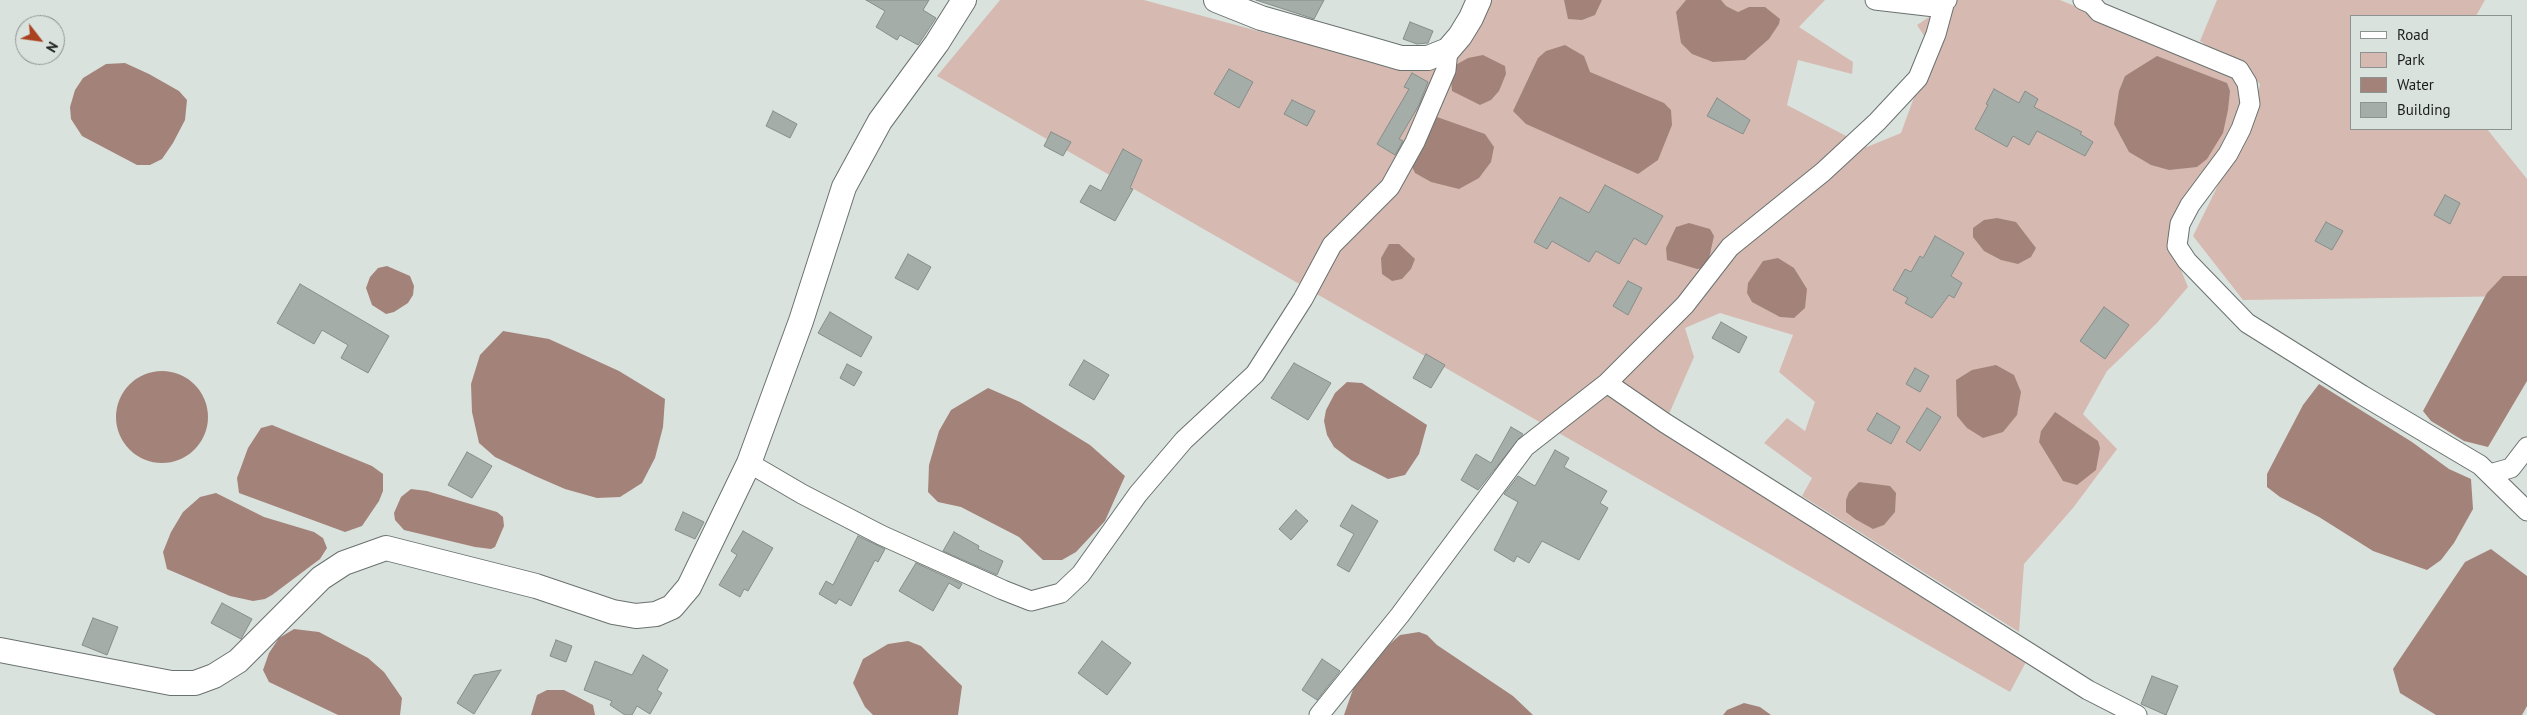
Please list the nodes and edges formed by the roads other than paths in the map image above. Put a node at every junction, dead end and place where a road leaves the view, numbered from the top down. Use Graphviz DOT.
graph roads {
  1 [pos="964,0"];
  2 [pos="1216,0"];
  3 [pos="1478,0"];
  4 [pos="1876,0"];
  5 [pos="2083,0"];
  6 [pos="1946,1"];
  7 [pos="1448,50"];
  8 [pos="1607,383"];
  9 [pos="2527,447"];
  10 [pos="749,463"];
  11 [pos="2490,474"];
  12 [pos="2527,511"];
  13 [pos="0,650"];
  14 [pos="1318,715"];
  15 [pos="2137,715"];
  1 -- 10 [label="street"];
  2 -- 7 [label="street"];
  3 -- 7 [label="street"];
  4 -- 6 [label="street"];
  5 -- 11 [label="street"];
  6 -- 8 [label="street"];
  7 -- 10 [label="street"];
  8 -- 14 [label="street"];
  8 -- 15 [label="street"];
  9 -- 11 [label="street"];
  10 -- 13 [label="street"];
  11 -- 12 [label="street"];
}
